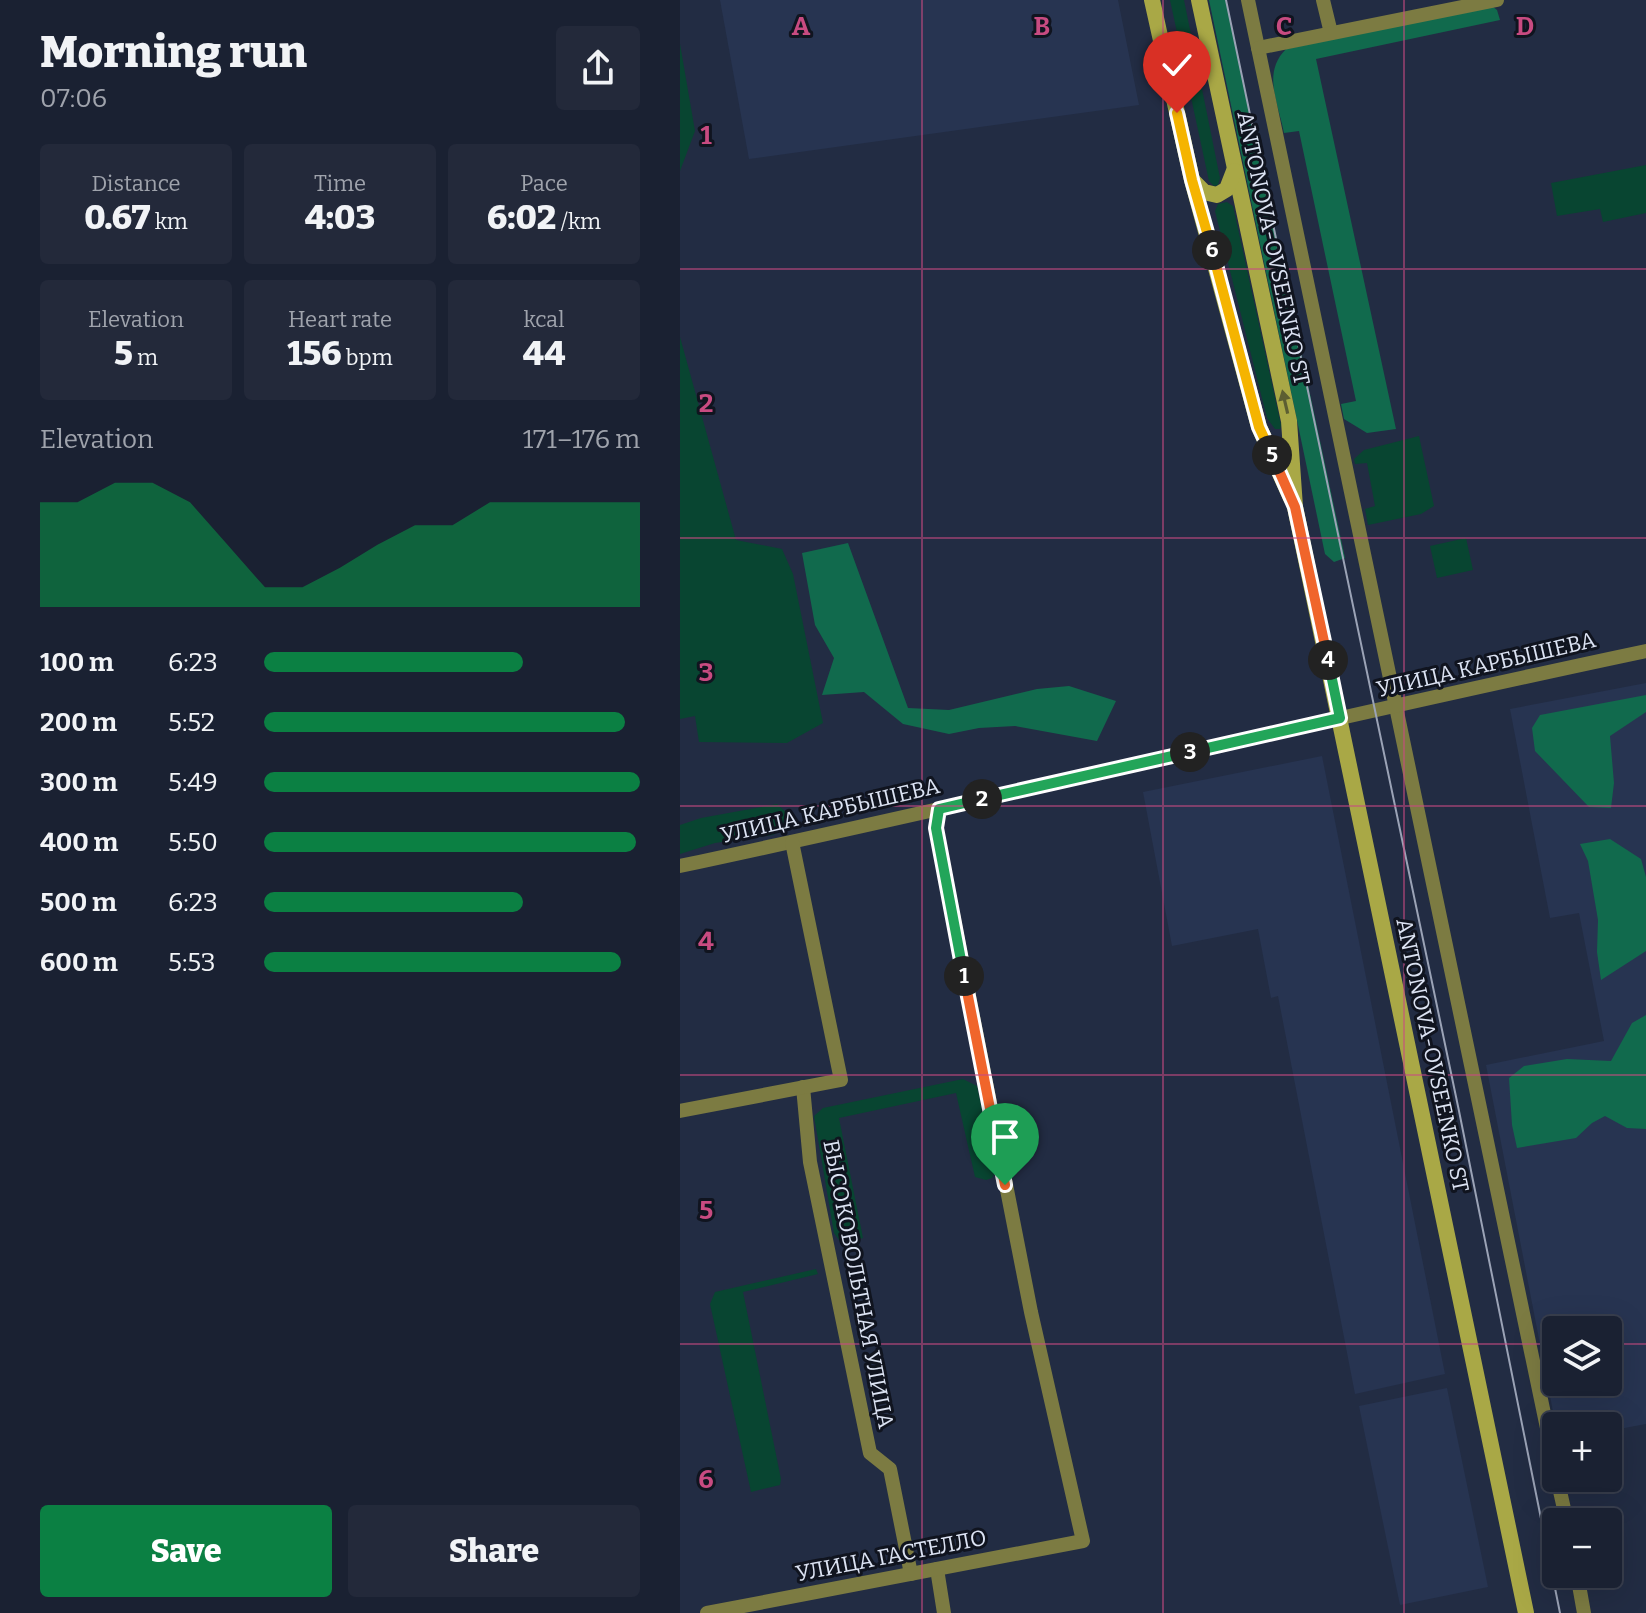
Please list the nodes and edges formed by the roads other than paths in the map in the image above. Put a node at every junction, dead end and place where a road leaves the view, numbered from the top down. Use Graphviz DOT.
graph roads {
  1 [pos="1152,0"];
  2 [pos="1199,0"];
  3 [pos="1248,0"];
  4 [pos="1323,0"];
  5 [pos="1497,0"];
  6 [pos="1331,33"];
  7 [pos="1258,48"];
  8 [pos="1234,170"];
  9 [pos="1192,180"];
  10 [pos="1295,507"];
  11 [pos="1646,651"];
  12 [pos="1395,705"];
  13 [pos="1340,718"];
  14 [pos="939,809"];
  15 [pos="792,842"];
  16 [pos="680,866"];
  17 [pos="803,1087"];
  18 [pos="680,1111"];
  19 [pos="1544,1412"];
  20 [pos="937,1569"];
  21 [pos="911,1574"];
  22 [pos="1580,1588"];
  23 [pos="707,1613"];
  24 [pos="944,1613"];
  25 [pos="1526,1613"];
  26 [pos="1584,1613"];
  1 -- 9 [label="main road, ANTONOVA-OVSEENKO ST"];
  2 -- 8 [label="main road, ANTONOVA-OVSEENKO ST"];
  3 -- 7 [label="street"];
  4 -- 6 [label="street"];
  5 -- 6 [label="street"];
  6 -- 7 [label="street"];
  7 -- 12 [label="street"];
  8 -- 9 [label="main road"];
  10 -- 8 [label="main road, ANTONOVA-OVSEENKO ST, one-way"];
  9 -- 10 [label="main road, ANTONOVA-OVSEENKO ST"];
  10 -- 13 [label="main road, ANTONOVA-OVSEENKO ST"];
  11 -- 12 [label="street, УЛИЦА КАРБЫШЕВА"];
  12 -- 13 [label="street, УЛИЦА КАРБЫШЕВА"];
  12 -- 19 [label="street"];
  13 -- 14 [label="street, УЛИЦА КАРБЫШЕВА"];
  13 -- 25 [label="main road, ANTONOVA-OVSEENKO ST"];
  14 -- 15 [label="street, УЛИЦА КАРБЫШЕВА"];
  14 -- 20 [label="street, УЛИЦА ГАСТЕЛЛО"];
  15 -- 16 [label="street, УЛИЦА КАРБЫШЕВА"];
  15 -- 17 [label="street"];
  17 -- 18 [label="street"];
  17 -- 21 [label="street, ВЫСОКОВОЛЬТНАЯ УЛИЦА"];
  20 -- 21 [label="street, УЛИЦА ГАСТЕЛЛО"];
  20 -- 24 [label="street"];
  21 -- 23 [label="street, УЛИЦА ГАСТЕЛЛО"];
  22 -- 26 [label="street"];
}
